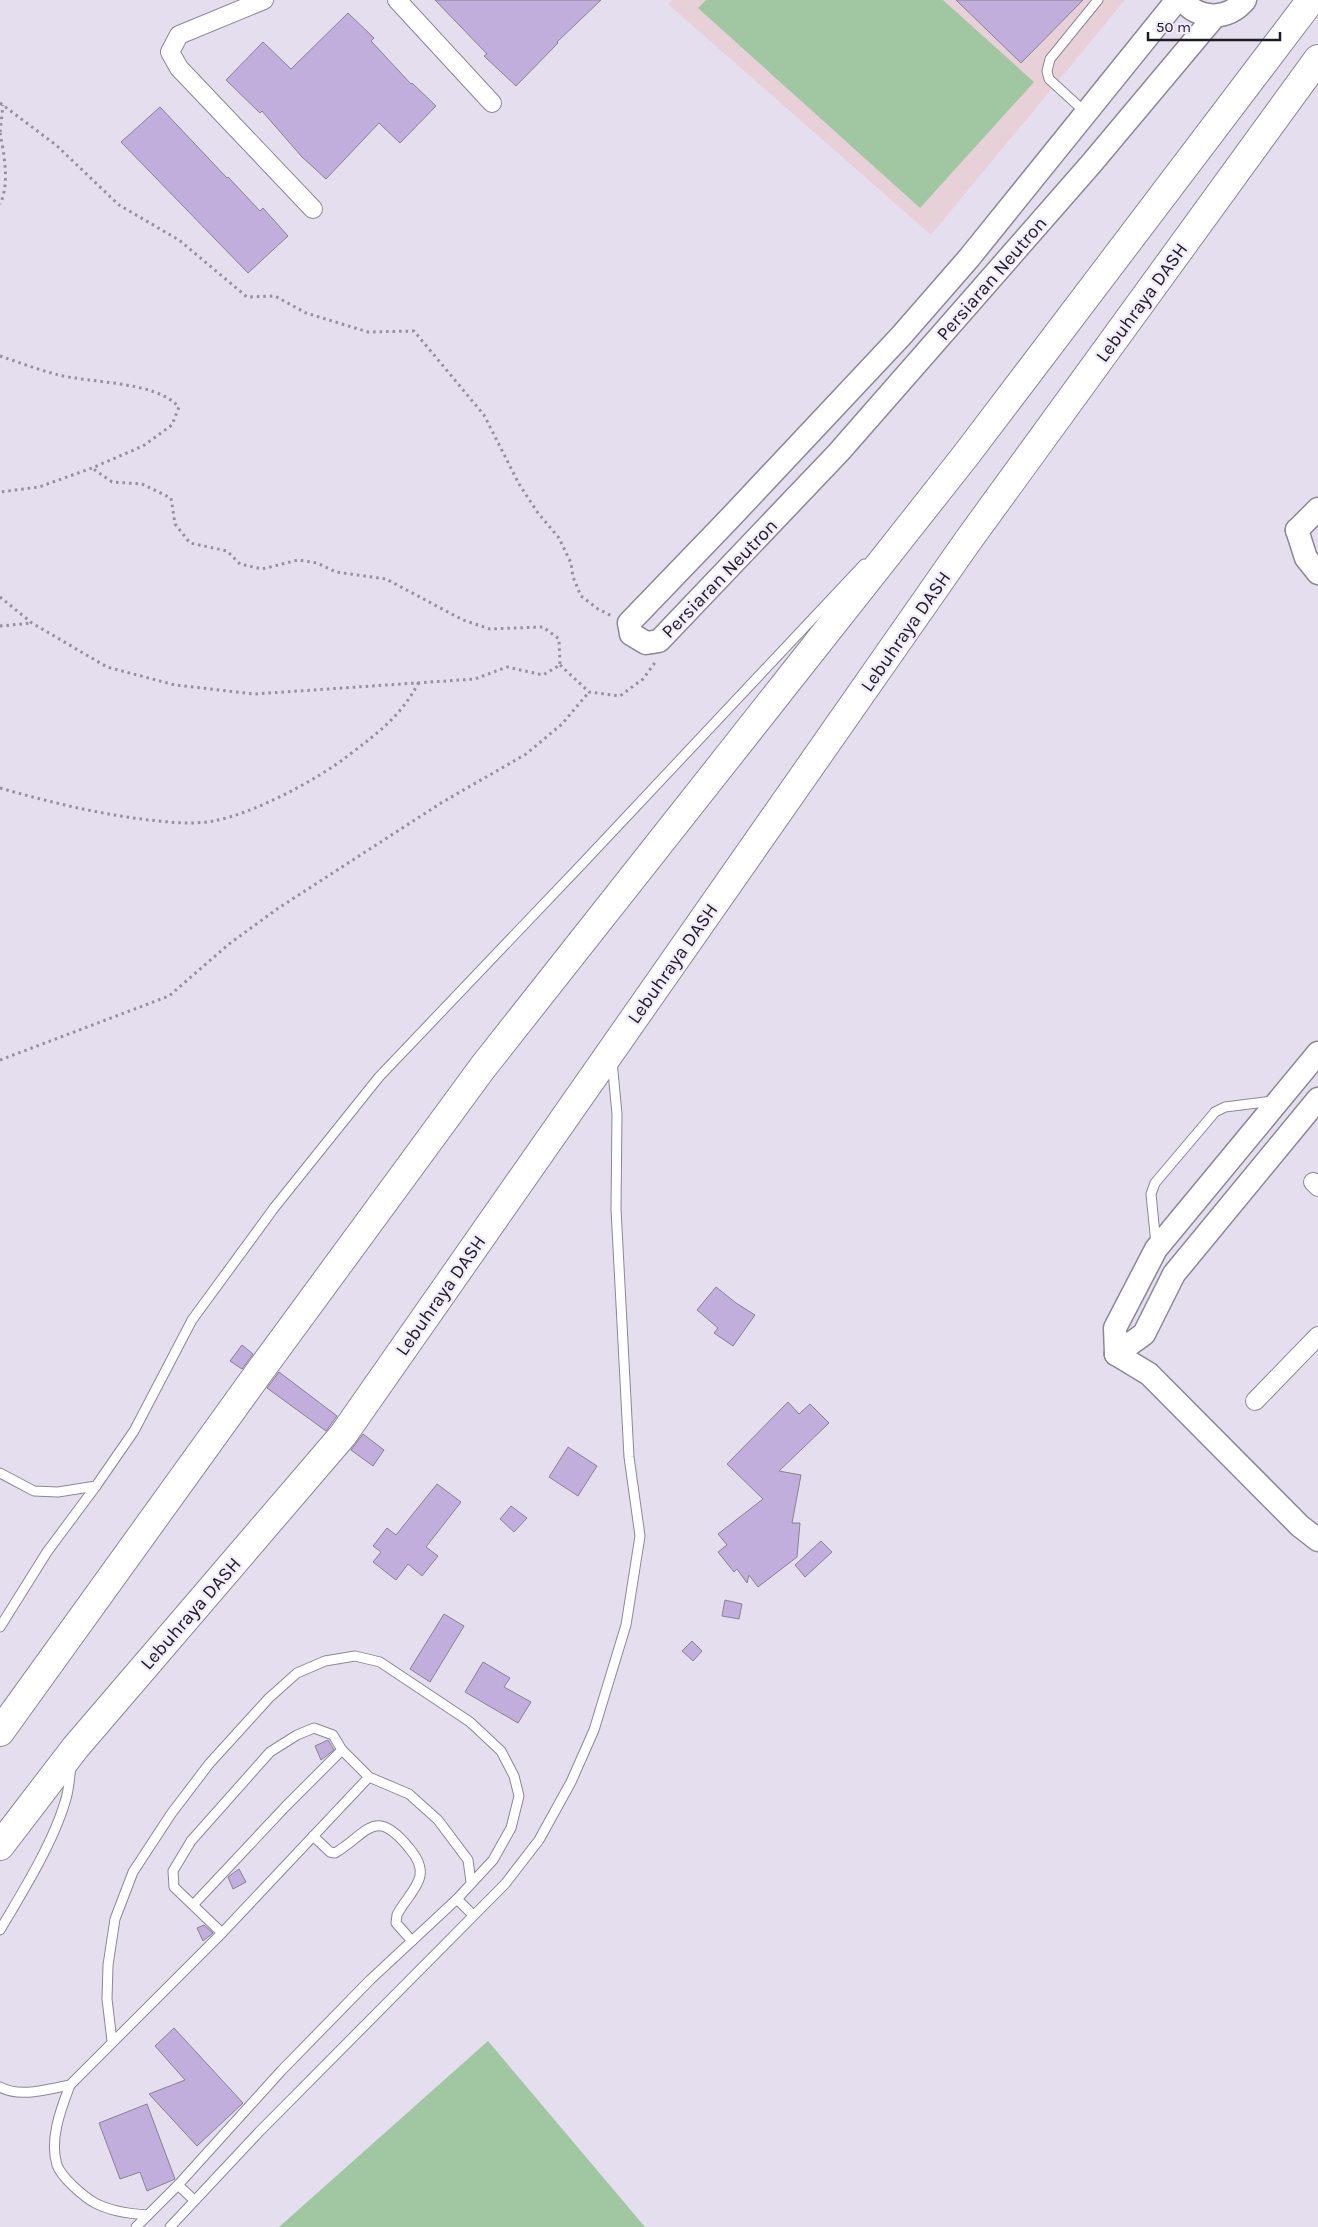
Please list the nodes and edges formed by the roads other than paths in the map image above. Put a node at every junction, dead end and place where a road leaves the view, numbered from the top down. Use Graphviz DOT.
graph roads {
  1 [pos="264,0"];
  2 [pos="397,0"];
  3 [pos="1098,0"];
  4 [pos="1177,0"];
  5 [pos="1182,0"];
  6 [pos="1245,0"];
  7 [pos="1311,0"];
  8 [pos="1214,16"];
  9 [pos="1318,59"];
  10 [pos="492,103"];
  11 [pos="1085,112"];
  12 [pos="313,209"];
  13 [pos="966,455"];
  14 [pos="1318,509"];
  15 [pos="1297,530"];
  16 [pos="1318,537"];
  17 [pos="885,541"];
  18 [pos="872,556"];
  19 [pos="1318,573"];
  20 [pos="611,1050"];
  21 [pos="1318,1053"];
  22 [pos="1318,1099"];
  23 [pos="1279,1101"];
  24 [pos="1156,1249"];
  25 [pos="1318,1336"];
  26 [pos="1116,1354"];
  27 [pos="1255,1401"];
  28 [pos="0,1473"];
  29 [pos="96,1486"];
  30 [pos="1318,1540"];
  31 [pos="0,1627"];
  32 [pos="0,1732"];
  33 [pos="75,1748"];
  34 [pos="342,1750"];
  35 [pos="369,1777"];
  36 [pos="314,1836"];
  37 [pos="0,1846"];
  38 [pos="471,1882"];
  39 [pos="456,1899"];
  40 [pos="194,1904"];
  41 [pos="474,1915"];
  42 [pos="0,1930"];
  43 [pos="222,1933"];
  44 [pos="412,1942"];
  45 [pos="112,2041"];
  46 [pos="70,2085"];
  47 [pos="0,2087"];
  48 [pos="178,2185"];
  49 [pos="194,2200"];
  50 [pos="148,2215"];
  51 [pos="136,2227"];
  52 [pos="170,2227"];
  1 -- 12 [label="street"];
  2 -- 10 [label="street"];
  3 -- 11 [label="lane"];
  4 -- 11 [label="street, Persiaran Neutron"];
  5 -- 8 [label="street"];
  6 -- 8 [label="street"];
  7 -- 13 [label="highway"];
  8 -- 11 [label="street, Persiaran Neutron"];
  9 -- 20 [label="highway, Lebuhraya DASH"];
  13 -- 17 [label="lane"];
  13 -- 32 [label="highway"];
  14 -- 15 [label="street"];
  15 -- 16 [label="street"];
  15 -- 19 [label="street"];
  18 -- 29 [label="lane"];
  20 -- 33 [label="highway, Lebuhraya DASH"];
  20 -- 41 [label="lane"];
  21 -- 23 [label="street"];
  22 -- 26 [label="street"];
  23 -- 24 [label="street"];
  23 -- 24 [label="lane"];
  24 -- 26 [label="street"];
  25 -- 27 [label="street"];
  26 -- 30 [label="street"];
  28 -- 29 [label="lane"];
  29 -- 31 [label="lane"];
  33 -- 37 [label="highway, Lebuhraya DASH"];
  33 -- 42 [label="lane"];
  34 -- 35 [label="lane"];
  34 -- 40 [label="lane"];
  34 -- 40 [label="lane"];
  35 -- 36 [label="lane"];
  35 -- 38 [label="lane"];
  36 -- 43 [label="lane"];
  36 -- 44 [label="lane"];
  38 -- 39 [label="lane"];
  38 -- 45 [label="lane"];
  39 -- 41 [label="lane"];
  39 -- 44 [label="lane"];
  40 -- 43 [label="lane"];
  41 -- 49 [label="lane"];
  43 -- 45 [label="lane"];
  44 -- 48 [label="lane"];
  45 -- 46 [label="lane"];
  46 -- 47 [label="lane"];
  46 -- 50 [label="lane"];
  48 -- 49 [label="lane"];
  48 -- 50 [label="lane"];
  49 -- 52 [label="lane"];
  50 -- 51 [label="lane"];
}
